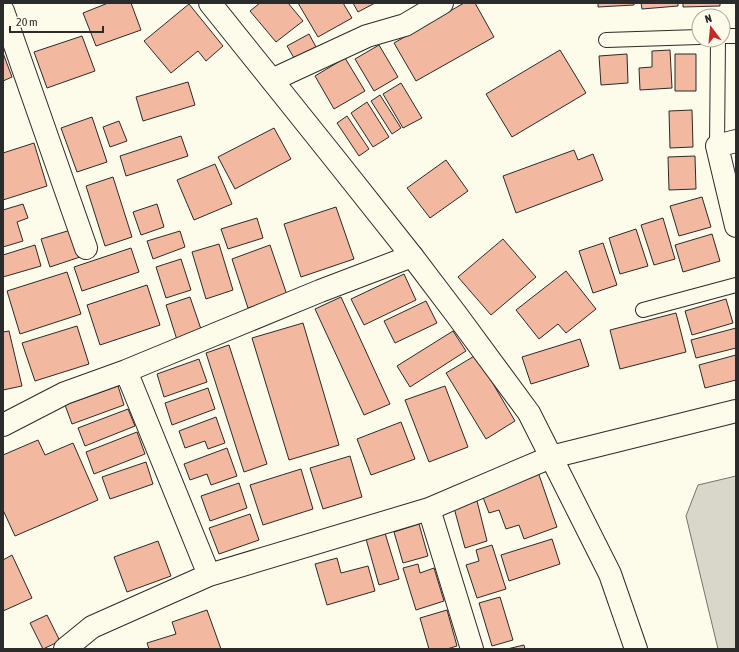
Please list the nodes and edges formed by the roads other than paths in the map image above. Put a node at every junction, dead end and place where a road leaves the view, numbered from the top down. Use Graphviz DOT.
graph roads {
  1 [pos="210,3"];
  2 [pos="442,3"];
  3 [pos="3,11"];
  4 [pos="691,37"];
  5 [pos="606,40"];
  6 [pos="719,48"];
  7 [pos="272,80"];
  8 [pos="727,143"];
  9 [pos="736,226"];
  10 [pos="86,248"];
  11 [pos="412,256"];
  12 [pos="736,285"];
  13 [pos="642,310"];
  14 [pos="126,371"];
  15 [pos="736,412"];
  16 [pos="3,425"];
  17 [pos="551,458"];
  18 [pos="429,509"];
  19 [pos="209,575"];
  20 [pos="635,648"];
  21 [pos="65,649"];
  22 [pos="472,649"];
  1 -- 7 [label="street"];
  2 -- 7 [label="street"];
  3 -- 10 [label="street"];
  4 -- 5 [label="lane"];
  6 -- 8 [label="lane"];
  7 -- 11 [label="street"];
  8 -- 9 [label="street"];
  11 -- 14 [label="street"];
  11 -- 17 [label="street"];
  12 -- 13 [label="lane"];
  14 -- 16 [label="street"];
  14 -- 19 [label="street"];
  15 -- 17 [label="street"];
  17 -- 18 [label="street"];
  17 -- 20 [label="street"];
  18 -- 19 [label="street"];
  18 -- 22 [label="street"];
  19 -- 21 [label="street"];
}
